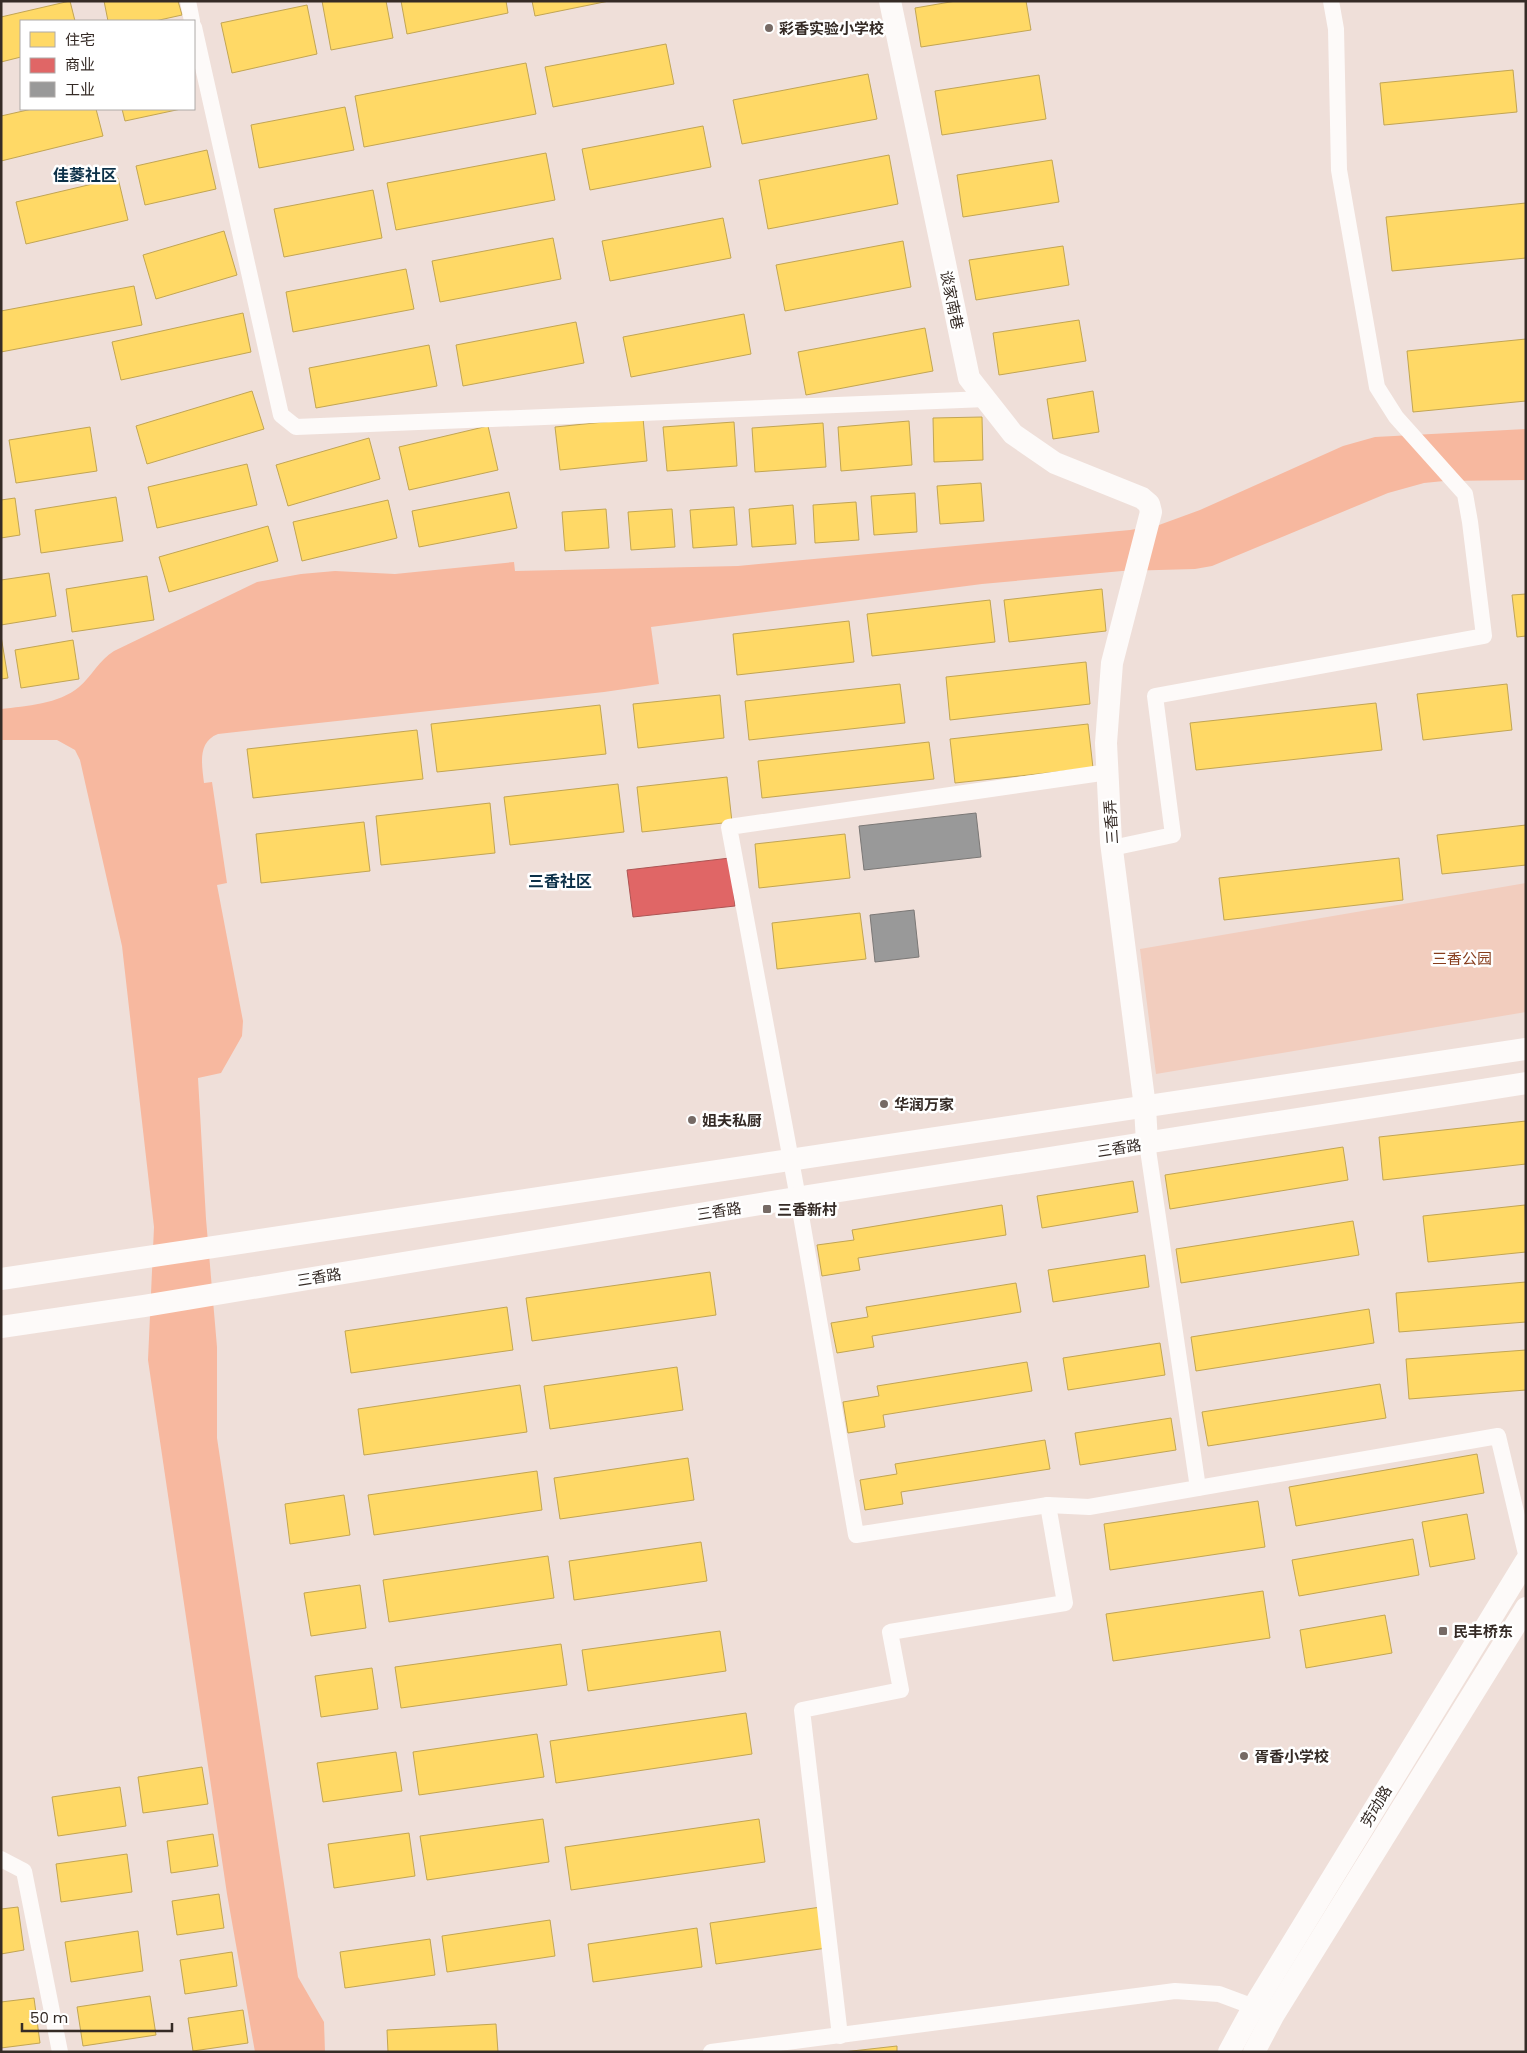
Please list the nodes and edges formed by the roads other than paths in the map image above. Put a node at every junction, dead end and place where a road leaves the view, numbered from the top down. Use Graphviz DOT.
graph roads {
  1 [pos="188,1"];
  2 [pos="890,1"];
  3 [pos="1331,1"];
  4 [pos="192,20"];
  5 [pos="195,31"];
  6 [pos="986,400"];
  7 [pos="1150,508"];
  8 [pos="1108,772"];
  9 [pos="1112,848"];
  10 [pos="1526,1049"];
  11 [pos="1526,1083"];
  12 [pos="1145,1107"];
  13 [pos="1147,1143"];
  14 [pos="790,1161"];
  15 [pos="798,1198"];
  16 [pos="1,1279"];
  17 [pos="1,1327"];
  18 [pos="1198,1488"];
  19 [pos="1048,1505"];
  20 [pos="1526,1554"];
  21 [pos="1526,1561"];
  22 [pos="1526,1608"];
  23 [pos="1,1859"];
  24 [pos="1263,2011"];
  25 [pos="840,2036"];
  26 [pos="60,2052"];
  27 [pos="711,2052"];
  28 [pos="1228,2052"];
  29 [pos="1254,2052"];
  1 -- 4 [label="street"];
  2 -- 6 [label="main road, 谈家南巷"];
  3 -- 9 [label="street"];
  5 -- 6 [label="street"];
  6 -- 7 [label="main road, 谈家南巷"];
  7 -- 8 [label="main road, 三香弄"];
  8 -- 9 [label="main road, 三香弄"];
  8 -- 14 [label="street"];
  9 -- 12 [label="main road, 三香弄"];
  10 -- 12 [label="main road"];
  11 -- 13 [label="main road, 三香路"];
  12 -- 13 [label="main road, 三香弄"];
  12 -- 14 [label="main road"];
  13 -- 15 [label="main road, 三香路"];
  13 -- 18 [label="street"];
  14 -- 15 [label="street"];
  14 -- 16 [label="main road"];
  15 -- 17 [label="main road, 三香路"];
  15 -- 19 [label="street"];
  18 -- 19 [label="street"];
  18 -- 20 [label="street"];
  19 -- 25 [label="street"];
  21 -- 24 [label="main road, 劳动路"];
  22 -- 24 [label="main road, 劳动路"];
  23 -- 26 [label="street"];
  24 -- 25 [label="street"];
  24 -- 28 [label="main road, 劳动路"];
  24 -- 29 [label="main road, 劳动路"];
  25 -- 27 [label="street"];
}
